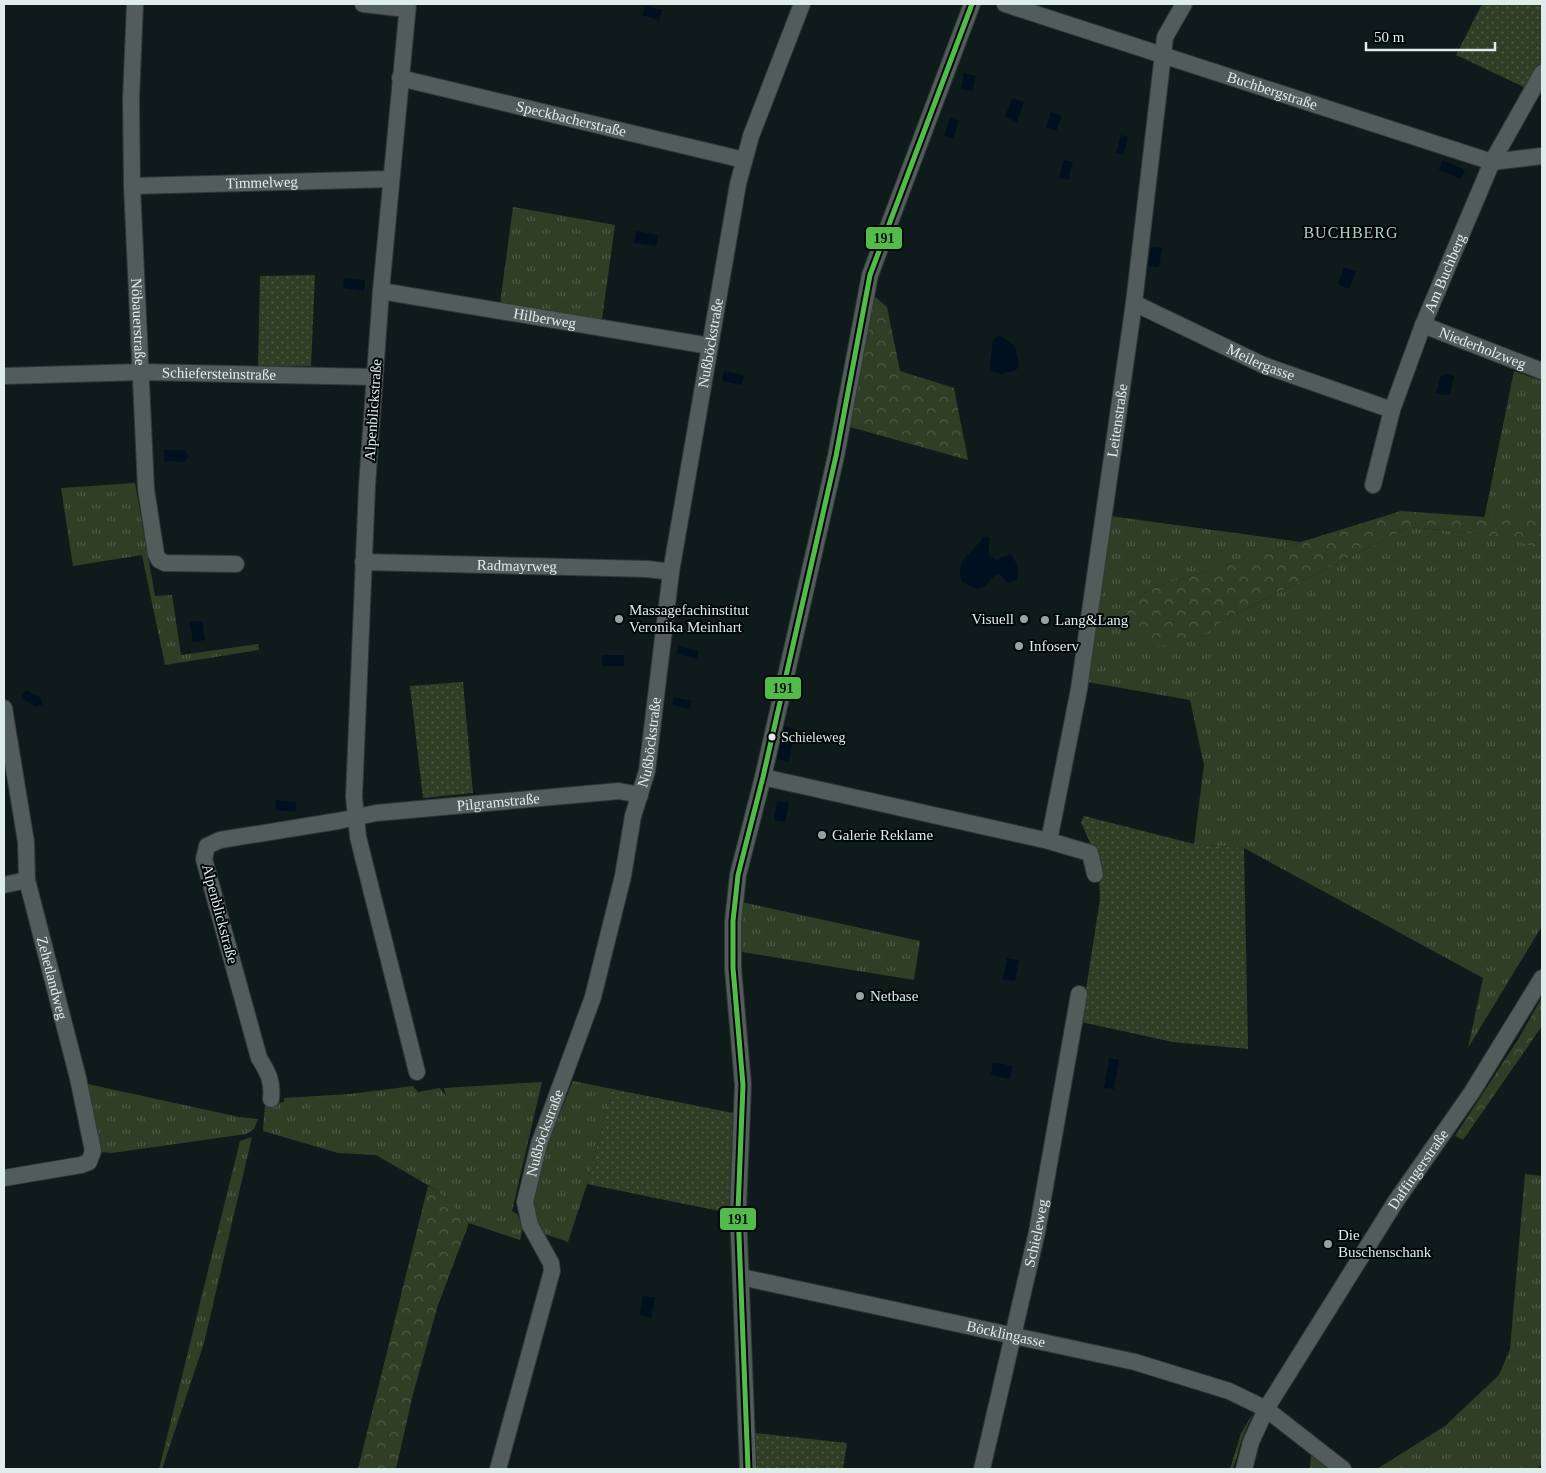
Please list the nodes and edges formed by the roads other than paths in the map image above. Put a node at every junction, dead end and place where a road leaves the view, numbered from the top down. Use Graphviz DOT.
graph roads {
  1 [pos="135,4"];
  2 [pos="363,4"];
  3 [pos="802,4"];
  4 [pos="972,4"];
  5 [pos="1005,4"];
  6 [pos="1184,4"];
  7 [pos="407,6"];
  8 [pos="1163,55"];
  9 [pos="1542,73"];
  10 [pos="400,78"];
  11 [pos="1542,156"];
  12 [pos="744,160"];
  13 [pos="1492,162"];
  14 [pos="391,180"];
  15 [pos="132,186"];
  16 [pos="381,291"];
  17 [pos="1134,303"];
  18 [pos="1423,325"];
  19 [pos="710,346"];
  20 [pos="1542,371"];
  21 [pos="141,372"];
  22 [pos="4,376"];
  23 [pos="375,377"];
  24 [pos="1392,410"];
  25 [pos="1373,485"];
  26 [pos="363,562"];
  27 [pos="236,564"];
  28 [pos="671,572"];
  29 [pos="4,708"];
  30 [pos="763,777"];
  31 [pos="640,794"];
  32 [pos="356,817"];
  33 [pos="1049,841"];
  34 [pos="1095,874"];
  35 [pos="27,880"];
  36 [pos="4,885"];
  37 [pos="1542,978"];
  38 [pos="1079,994"];
  39 [pos="417,1072"];
  40 [pos="270,1099"];
  41 [pos="4,1178"];
  42 [pos="741,1277"];
  43 [pos="1013,1337"];
  44 [pos="1266,1410"];
  45 [pos="498,1469"];
  46 [pos="748,1469"];
  47 [pos="982,1469"];
  48 [pos="1244,1469"];
  49 [pos="1343,1469"];
  1 -- 15 [label="street, Nöbauerstraße"];
  2 -- 7 [label="street"];
  3 -- 12 [label="street, Nußböckstraße"];
  4 -- 30 [label="street"];
  5 -- 8 [label="street, Buchbergstraße"];
  6 -- 8 [label="street, Leitenstraße"];
  7 -- 10 [label="street, Alpenblickstraße"];
  8 -- 13 [label="street, Buchbergstraße"];
  8 -- 17 [label="street, Leitenstraße"];
  9 -- 13 [label="street, Am Buchberg"];
  10 -- 12 [label="street, Speckbacherstraße"];
  10 -- 14 [label="street, Alpenblickstraße"];
  11 -- 13 [label="street, Buchbergstraße"];
  12 -- 19 [label="street, Nußböckstraße"];
  13 -- 18 [label="street, Am Buchberg"];
  14 -- 15 [label="street, Timmelweg"];
  14 -- 16 [label="street, Alpenblickstraße"];
  15 -- 21 [label="street, Nöbauerstraße"];
  16 -- 19 [label="street, Hilberweg"];
  16 -- 23 [label="street, Alpenblickstraße"];
  17 -- 24 [label="street, Meilergasse"];
  17 -- 33 [label="street, Leitenstraße"];
  18 -- 20 [label="street, Niederholzweg"];
  18 -- 24 [label="street, Am Buchberg"];
  19 -- 28 [label="street, Nußböckstraße"];
  21 -- 22 [label="street, Schiefersteinstraße"];
  21 -- 23 [label="street, Schiefersteinstraße"];
  21 -- 27 [label="street, Nöbauerstraße"];
  23 -- 26 [label="street, Alpenblickstraße"];
  24 -- 25 [label="street, Am Buchberg"];
  26 -- 28 [label="street, Radmayrweg"];
  26 -- 32 [label="street, Alpenblickstraße"];
  28 -- 31 [label="street, Nußböckstraße"];
  29 -- 35 [label="street, Zehetlandweg"];
  30 -- 33 [label="street"];
  30 -- 42 [label="street"];
  31 -- 32 [label="street, Pilgramstraße"];
  31 -- 45 [label="street, Nußböckstraße"];
  32 -- 39 [label="street, Alpenblickstraße"];
  32 -- 40 [label="street, Alpenblickstraße"];
  33 -- 34 [label="street"];
  35 -- 36 [label="street"];
  35 -- 41 [label="street, Zehetlandweg"];
  37 -- 44 [label="street, Daffingerstraße"];
  38 -- 43 [label="street, Schieleweg"];
  42 -- 43 [label="street, Böcklingasse"];
  42 -- 46 [label="street"];
  43 -- 44 [label="street, Böcklingasse"];
  43 -- 47 [label="street, Schieleweg"];
  44 -- 48 [label="street, Daffingerstraße"];
  44 -- 49 [label="street, Böcklingasse"];
}
